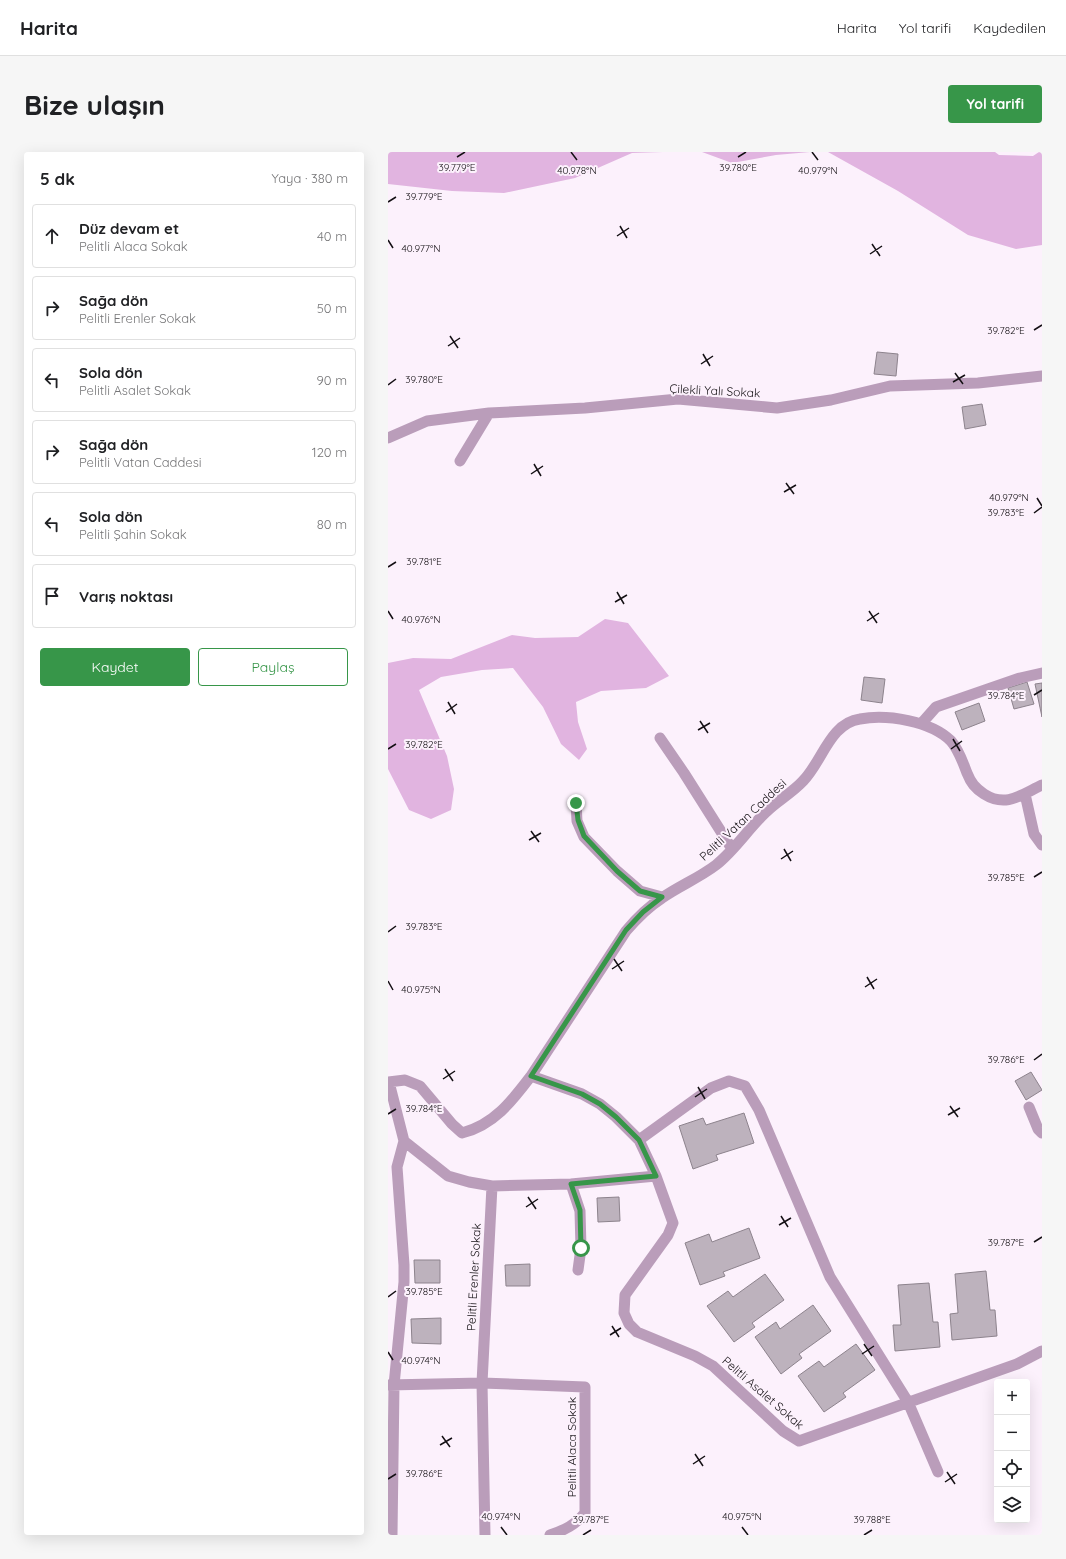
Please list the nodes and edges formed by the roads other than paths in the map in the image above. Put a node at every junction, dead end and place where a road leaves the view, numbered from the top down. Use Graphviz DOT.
graph roads {
  1 [pos="1042,376"];
  2 [pos="489,413"];
  3 [pos="388,438"];
  4 [pos="460,461"];
  5 [pos="1042,673"];
  6 [pos="921,724"];
  7 [pos="660,738"];
  8 [pos="1042,785"];
  9 [pos="1025,794"];
  10 [pos="576,803"];
  11 [pos="1042,845"];
  12 [pos="732,849"];
  13 [pos="662,897"];
  14 [pos="531,1076"];
  15 [pos="388,1082"];
  16 [pos="1029,1107"];
  17 [pos="1042,1133"];
  18 [pos="639,1140"];
  19 [pos="404,1141"];
  20 [pos="656,1176"];
  21 [pos="571,1184"];
  22 [pos="492,1186"];
  23 [pos="578,1270"];
  24 [pos="1042,1351"];
  25 [pos="482,1383"];
  26 [pos="391,1385"];
  27 [pos="908,1402"];
  28 [pos="938,1472"];
  29 [pos="392,1535"];
  30 [pos="485,1535"];
  31 [pos="550,1535"];
  1 -- 2 [label="street, Çilekli Yalı Sokak"];
  2 -- 3 [label="street, Çilekli Yalı Sokak"];
  2 -- 4 [label="street"];
  5 -- 6 [label="street"];
  6 -- 9 [label="street, Pelitli Vatan Caddesi"];
  6 -- 12 [label="street, Pelitli Vatan Caddesi"];
  7 -- 12 [label="street"];
  8 -- 9 [label="street, Pelitli Vatan Caddesi"];
  9 -- 11 [label="street"];
  10 -- 13 [label="street"];
  12 -- 13 [label="street, Pelitli Vatan Caddesi"];
  13 -- 14 [label="street, Pelitli Vatan Caddesi"];
  14 -- 15 [label="street, Pelitli Vatan Caddesi"];
  14 -- 18 [label="street, Pelitli Asalet Sokak"];
  15 -- 19 [label="street"];
  16 -- 17 [label="street"];
  18 -- 20 [label="street, Pelitli Asalet Sokak"];
  18 -- 27 [label="street"];
  19 -- 22 [label="street"];
  19 -- 26 [label="street"];
  20 -- 21 [label="street"];
  20 -- 27 [label="street, Pelitli Asalet Sokak"];
  21 -- 22 [label="street"];
  21 -- 23 [label="street"];
  22 -- 25 [label="street, Pelitli Erenler Sokak"];
  24 -- 27 [label="street, Pelitli Asalet Sokak"];
  25 -- 26 [label="street"];
  25 -- 30 [label="street, Pelitli Erenler Sokak"];
  25 -- 31 [label="street, Pelitli Alaca Sokak"];
  26 -- 29 [label="street"];
  27 -- 28 [label="street"];
}
